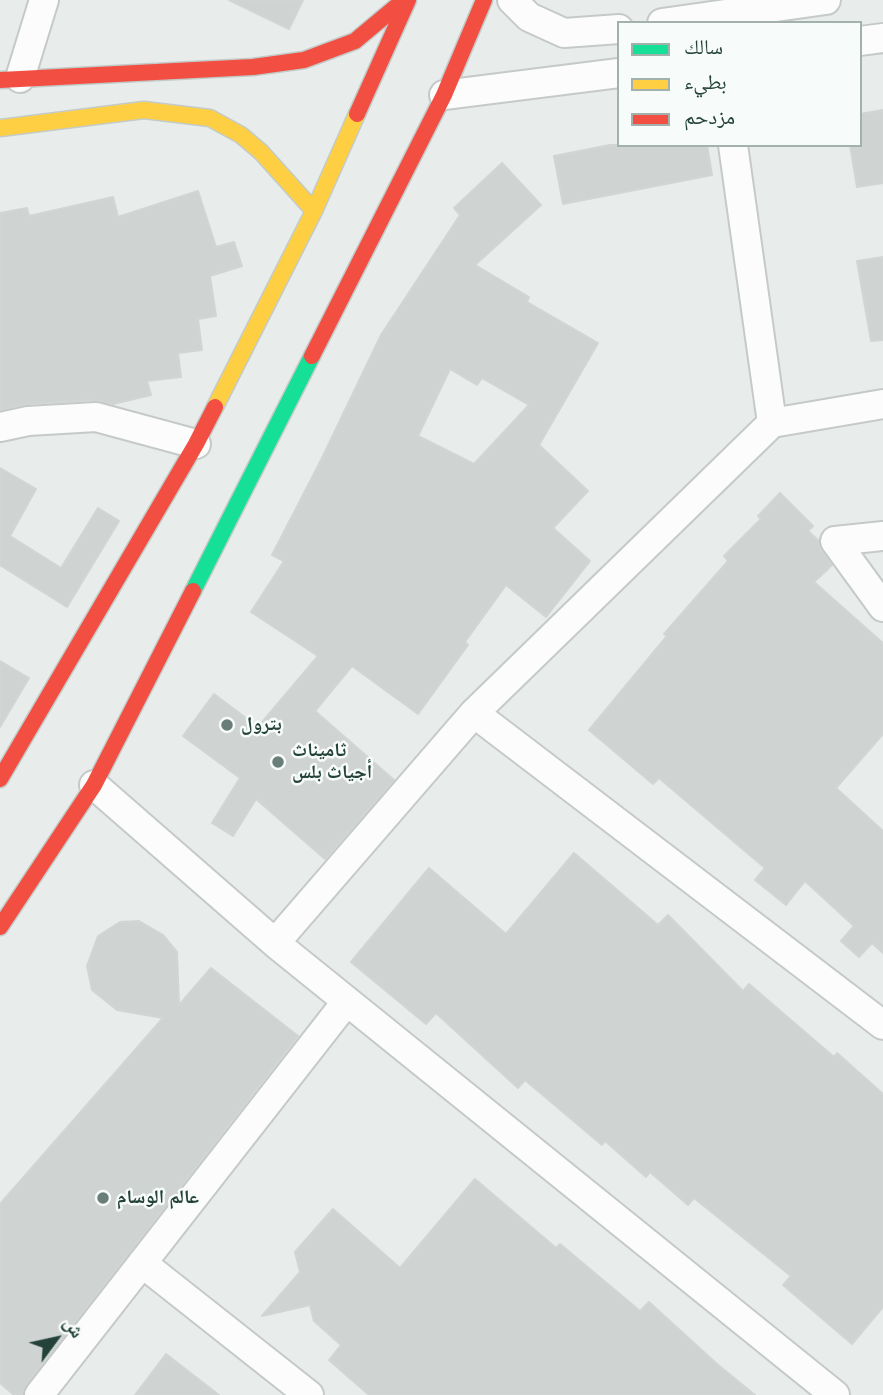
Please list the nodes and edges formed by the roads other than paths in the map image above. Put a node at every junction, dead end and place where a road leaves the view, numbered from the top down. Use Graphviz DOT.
graph roads {
  1 [pos="44,0"];
  2 [pos="406,0"];
  3 [pos="484,0"];
  4 [pos="512,0"];
  5 [pos="826,0"];
  6 [pos="676,21"];
  7 [pos="617,29"];
  8 [pos="883,38"];
  9 [pos="862,41"];
  10 [pos="617,73"];
  11 [pos="10,79"];
  12 [pos="444,95"];
  13 [pos="0,128"];
  14 [pos="733,147"];
  15 [pos="314,211"];
  16 [pos="883,404"];
  17 [pos="772,423"];
  18 [pos="0,427"];
  19 [pos="196,444"];
  20 [pos="883,536"];
  21 [pos="883,607"];
  22 [pos="474,713"];
  23 [pos="0,779"];
  24 [pos="94,785"];
  25 [pos="0,927"];
  26 [pos="275,943"];
  27 [pos="347,1001"];
  28 [pos="883,1025"];
  29 [pos="142,1263"];
  30 [pos="39,1395"];
  31 [pos="309,1395"];
  32 [pos="835,1395"];
  1 -- 11 [label="street"];
  2 -- 11 [label="main road"];
  2 -- 15 [label="main road"];
  3 -- 12 [label="main road"];
  4 -- 7 [label="street"];
  5 -- 6 [label="street"];
  8 -- 9 [label="street"];
  10 -- 12 [label="street"];
  12 -- 24 [label="main road"];
  13 -- 15 [label="main road"];
  14 -- 17 [label="street"];
  15 -- 19 [label="main road"];
  16 -- 17 [label="street"];
  17 -- 22 [label="street"];
  18 -- 19 [label="street"];
  19 -- 23 [label="main road"];
  20 -- 21 [label="street"];
  22 -- 26 [label="street"];
  22 -- 28 [label="street"];
  24 -- 25 [label="main road"];
  24 -- 26 [label="street"];
  26 -- 27 [label="street"];
  27 -- 29 [label="street"];
  27 -- 32 [label="street"];
  29 -- 30 [label="street"];
  29 -- 31 [label="street"];
}
